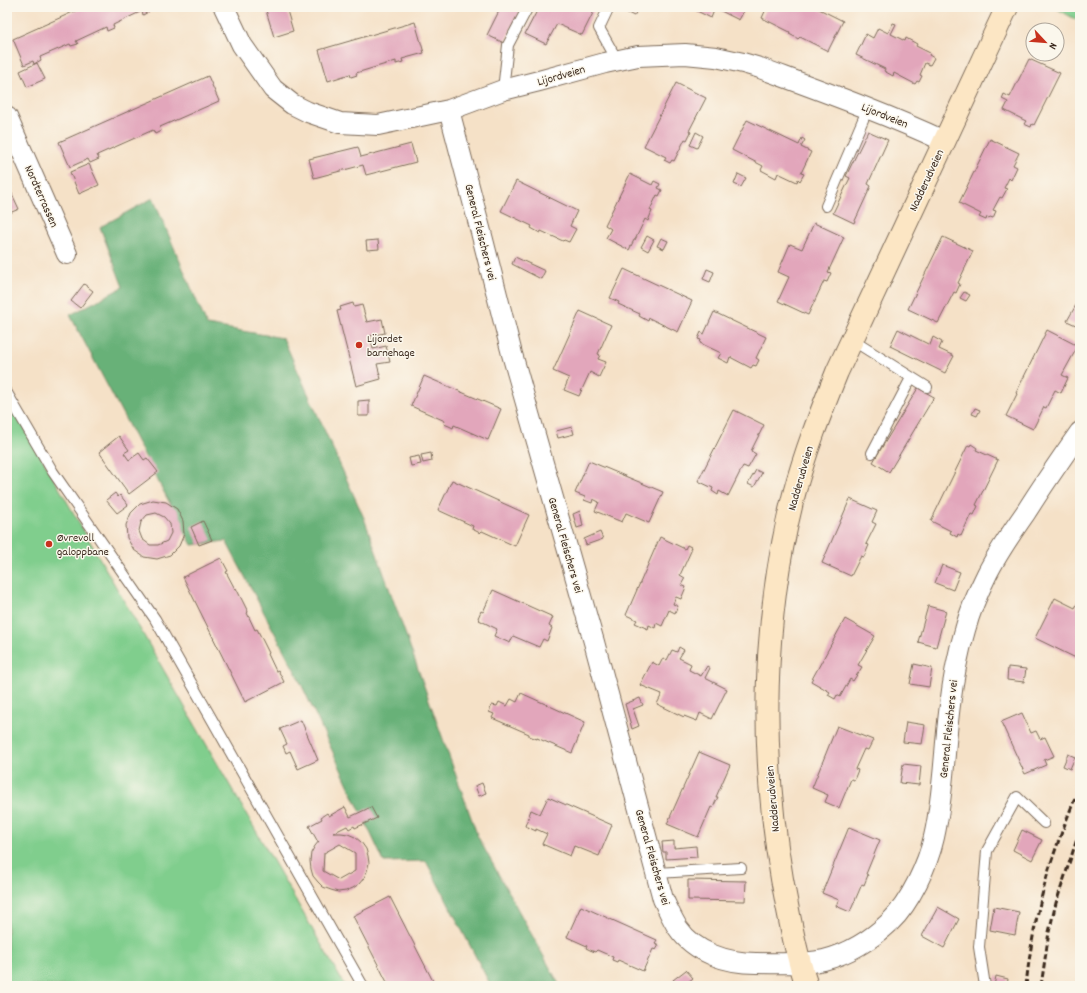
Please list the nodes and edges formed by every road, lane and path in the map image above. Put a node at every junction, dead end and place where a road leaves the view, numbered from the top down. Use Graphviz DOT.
graph roads {
  1 [pos="224,7"];
  2 [pos="528,7"];
  3 [pos="609,7"];
  4 [pos="1006,7"];
  5 [pos="617,60"];
  6 [pos="503,90"];
  7 [pos="868,108"];
  8 [pos="449,110"];
  9 [pos="7,117"];
  10 [pos="944,141"];
  11 [pos="826,206"];
  12 [pos="67,254"];
  13 [pos="852,340"];
  14 [pos="912,378"];
  15 [pos="927,387"];
  16 [pos="7,393"];
  17 [pos="1080,432"];
  18 [pos="872,453"];
  19 [pos="1044,823"];
  20 [pos="741,868"];
  21 [pos="657,873"];
  22 [pos="800,962"];
  23 [pos="364,986"];
  24 [pos="807,986"];
  25 [pos="985,986"];
  1 -- 8 [label="street, Lijordveien"];
  2 -- 6 [label="lane"];
  3 -- 5 [label="lane"];
  4 -- 10 [label="main road, Nadderudveien"];
  5 -- 6 [label="street, Lijordveien"];
  5 -- 7 [label="street, Lijordveien"];
  6 -- 8 [label="street, Lijordveien"];
  7 -- 10 [label="street, Lijordveien"];
  7 -- 11 [label="lane"];
  8 -- 21 [label="street, General Fleischers vei"];
  9 -- 12 [label="street, Nordterrassen"];
  10 -- 13 [label="main road, Nadderudveien"];
  13 -- 14 [label="lane"];
  13 -- 22 [label="main road, Nadderudveien"];
  14 -- 15 [label="lane"];
  14 -- 18 [label="lane"];
  16 -- 23 [label="lane"];
  17 -- 22 [label="street, General Fleischers vei"];
  19 -- 25 [label="lane"];
  20 -- 21 [label="lane"];
  21 -- 22 [label="street, General Fleischers vei"];
  22 -- 24 [label="main road, Nadderudveien"];
}
